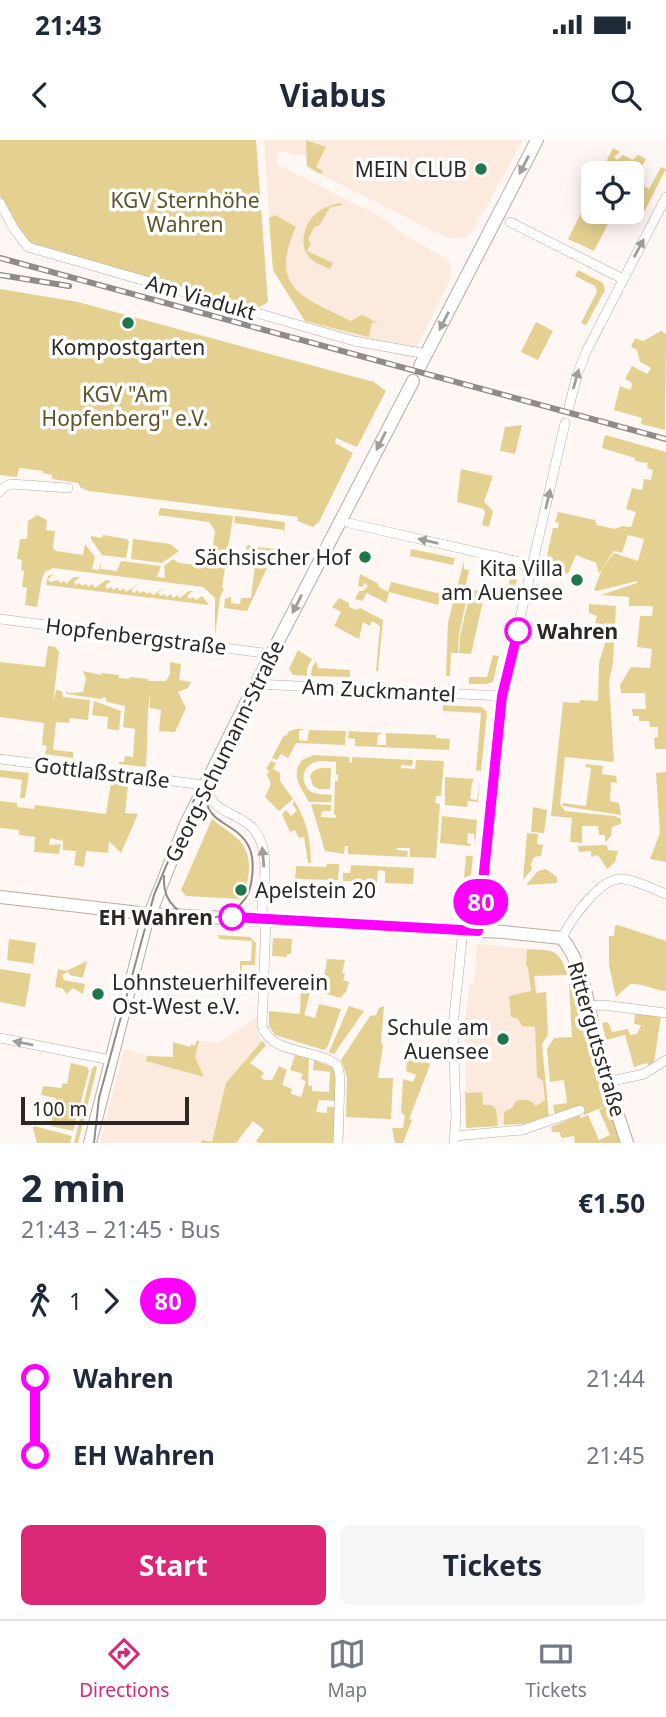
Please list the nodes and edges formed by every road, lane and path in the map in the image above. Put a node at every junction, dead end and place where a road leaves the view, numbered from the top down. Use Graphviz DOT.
graph roads {
  1 [pos="537,140"];
  2 [pos="666,197"];
  3 [pos="0,203"];
  4 [pos="510,222"];
  5 [pos="623,279"];
  6 [pos="427,354"];
  7 [pos="420,366"];
  8 [pos="413,381"];
  9 [pos="569,407"];
  10 [pos="565,423"];
  11 [pos="68,488"];
  12 [pos="0,492"];
  13 [pos="349,523"];
  14 [pos="529,581"];
  15 [pos="0,619"];
  16 [pos="271,654"];
  17 [pos="256,684"];
  18 [pos="502,696"];
  19 [pos="0,759"];
  20 [pos="204,785"];
  21 [pos="666,894"];
  22 [pos="0,897"];
  23 [pos="149,914"];
  24 [pos="264,919"];
  25 [pos="463,930"];
  26 [pos="478,931"];
  27 [pos="562,938"];
  28 [pos="588,1006"];
  29 [pos="666,1013"];
  30 [pos="0,1038"];
  31 [pos="111,1060"];
  32 [pos="666,1060"];
  33 [pos="607,1082"];
  34 [pos="580,1110"];
  35 [pos="455,1139"];
  36 [pos="90,1143"];
  37 [pos="338,1143"];
  38 [pos="627,1143"];
  1 -- 6 [label="main road, one-way"];
  5 -- 2 [label="street, one-way"];
  3 -- 6 [label="street, Am Viadukt"];
  4 -- 5 [label="street"];
  9 -- 5 [label="street, one-way"];
  6 -- 7 [label="main road"];
  8 -- 16 [label="main road, Georg-Schumann-Straße, one-way"];
  14 -- 10 [label="street, one-way"];
  11 -- 12 [label="street"];
  14 -- 13 [label="street, one-way"];
  14 -- 18 [label="street"];
  15 -- 16 [label="street, Hopfenbergstraße"];
  16 -- 17 [label="main road, Georg-Schumann-Straße"];
  17 -- 18 [label="street, Am Zuckmantel"];
  17 -- 20 [label="main road, Georg-Schumann-Straße"];
  18 -- 26 [label="street"];
  19 -- 20 [label="street, Gottlaßstraße"];
  20 -- 23 [label="main road, Georg-Schumann-Straße"];
  24 -- 20 [label="street, one-way"];
  21 -- 27 [label="street"];
  22 -- 23 [label="main road"];
  23 -- 24 [label="main road"];
  23 -- 31 [label="main road, Georg-Schumann-Straße"];
  24 -- 25 [label="main road"];
  24 -- 37 [label="street"];
  25 -- 26 [label="main road"];
  25 -- 35 [label="street"];
  26 -- 27 [label="main road"];
  27 -- 28 [label="main road, Rittergutsstraße"];
  28 -- 29 [label="street"];
  28 -- 33 [label="main road, Rittergutsstraße"];
  31 -- 30 [label="street, one-way"];
  31 -- 36 [label="main road, Georg-Schumann-Straße"];
  32 -- 33 [label="street"];
  33 -- 38 [label="main road, Rittergutsstraße"];
  34 -- 35 [label="street"];
}
